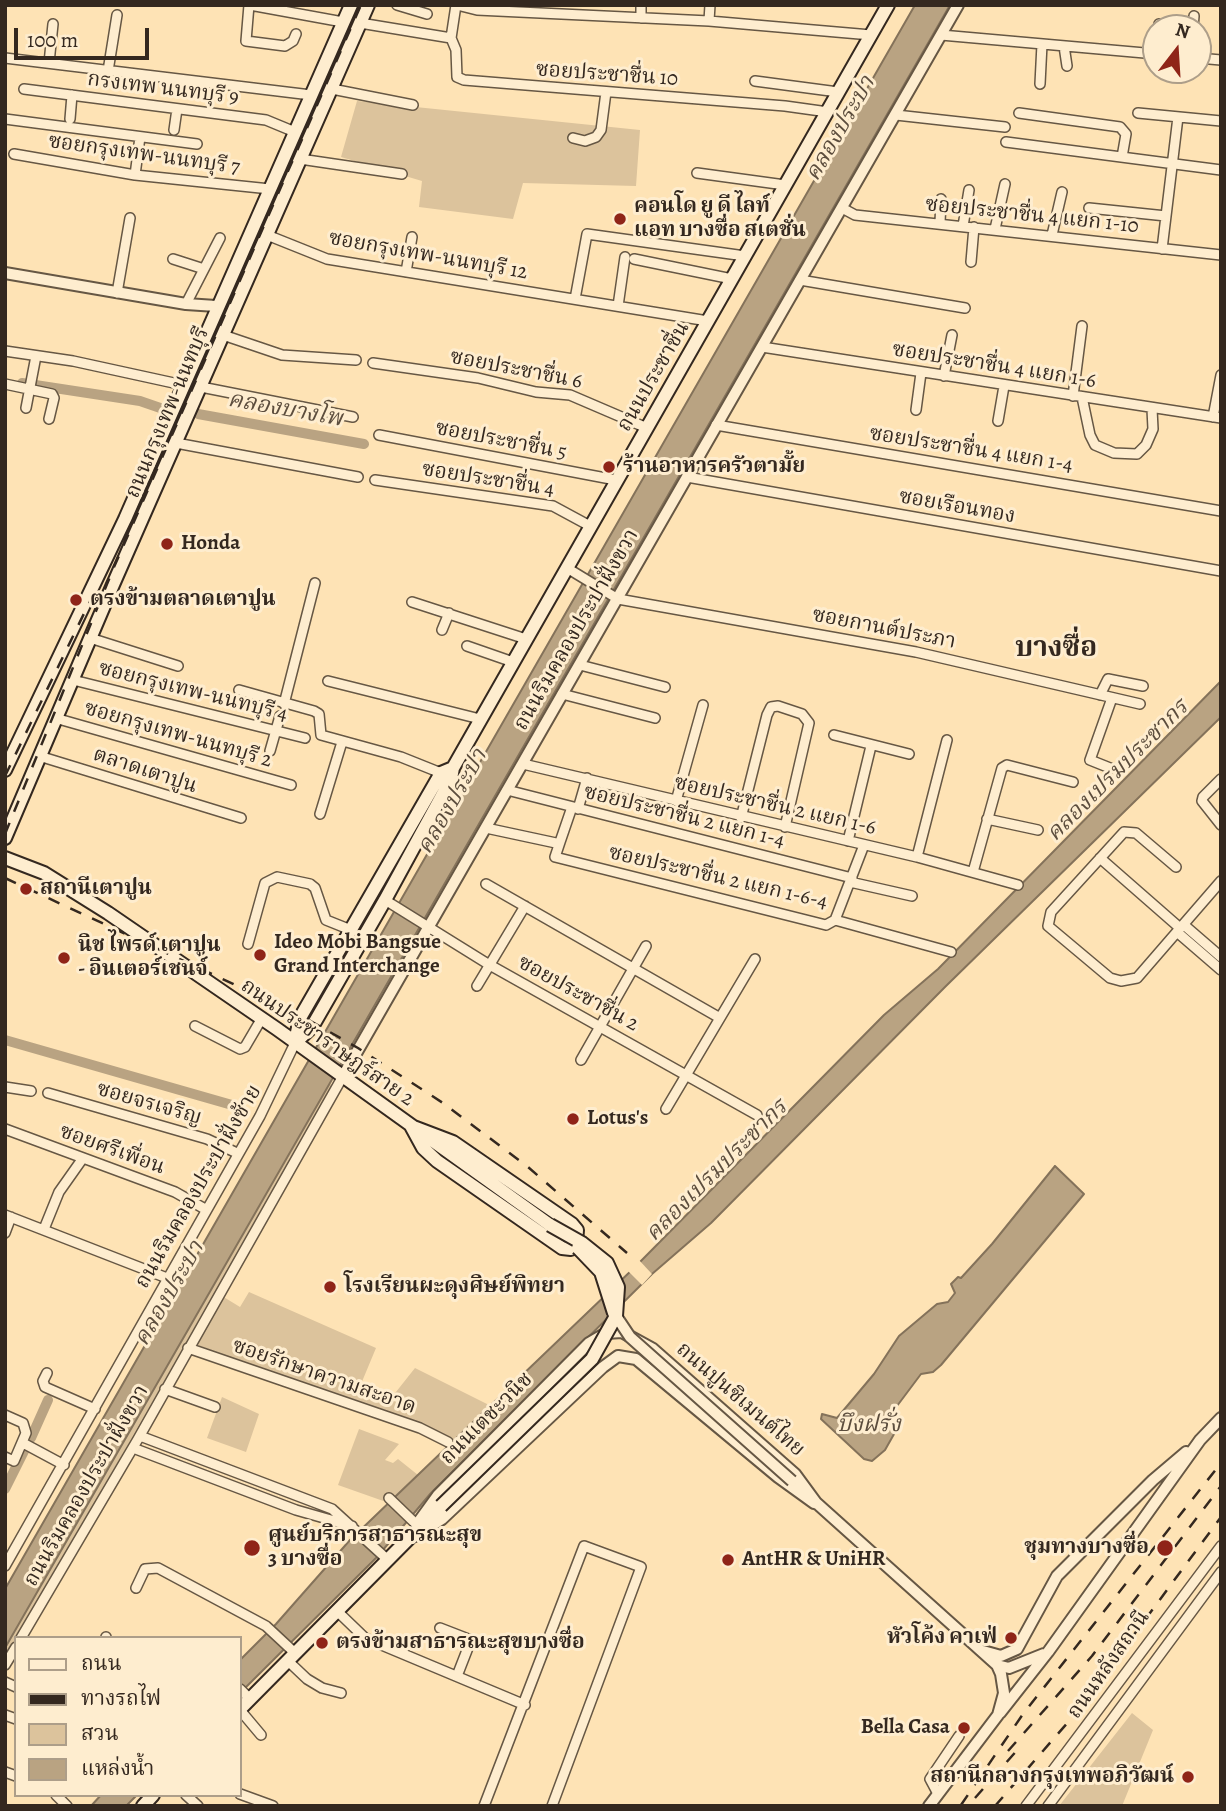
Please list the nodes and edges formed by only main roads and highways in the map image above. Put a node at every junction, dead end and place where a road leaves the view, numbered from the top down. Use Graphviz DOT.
graph roads {
  1 [pos="351,5"];
  2 [pos="368,5"];
  3 [pos="888,5"];
  4 [pos="184,382"];
  5 [pos="201,387"];
  6 [pos="5,770"];
  7 [pos="447,770"];
  8 [pos="5,838"];
  9 [pos="5,858"];
  10 [pos="295,1043"];
  11 [pos="411,1126"];
  12 [pos="616,1316"];
  13 [pos="244,1693"];
  1 -- 4 [label="main road, ถนนกรุงเทพ-นนทบุรี"];
  2 -- 5 [label="main road, ถนนกรุงเทพ-นนทบุรี"];
  3 -- 7 [label="main road, ถนนประชาชื่น"];
  4 -- 5 [label="main road"];
  4 -- 6 [label="main road, ถนนกรุงเทพ-นนทบุรี"];
  5 -- 8 [label="main road, ถนนกรุงเทพ-นนทบุรี"];
  7 -- 10 [label="main road, ถนนประชาชื่น"];
  7 -- 10 [label="main road, ถนนประชาชื่น"];
  9 -- 10 [label="main road, ถนนประชาราษฎร์สาย 2"];
  10 -- 11 [label="main road, ถนนประชาราษฎร์สาย 2"];
  11 -- 11 [label="main road"];
  11 -- 12 [label="main road, ถนนประชาราษฎร์สาย 2, bridge"];
  12 -- 13 [label="main road, ถนนเตชะวนิช, bridge"];
}
